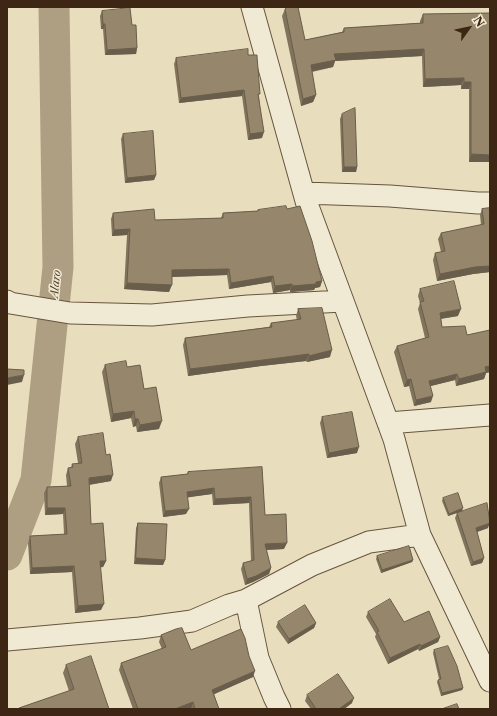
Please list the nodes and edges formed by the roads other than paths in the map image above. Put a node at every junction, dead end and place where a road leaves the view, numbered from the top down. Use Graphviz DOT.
graph roads {
  1 [pos="252,7"];
  2 [pos="256,7"];
  3 [pos="304,193"];
  4 [pos="490,202"];
  5 [pos="343,301"];
  6 [pos="8,302"];
  7 [pos="490,415"];
  8 [pos="388,423"];
  9 [pos="420,535"];
  10 [pos="246,600"];
  11 [pos="7,640"];
  12 [pos="490,681"];
  13 [pos="280,709"];
  1 -- 2 [label="street"];
  1 -- 3 [label="street"];
  3 -- 4 [label="street"];
  3 -- 5 [label="street"];
  5 -- 6 [label="street"];
  5 -- 8 [label="street"];
  7 -- 8 [label="street"];
  8 -- 9 [label="street"];
  9 -- 10 [label="street"];
  9 -- 12 [label="street"];
  10 -- 11 [label="street"];
  10 -- 13 [label="street"];
}
